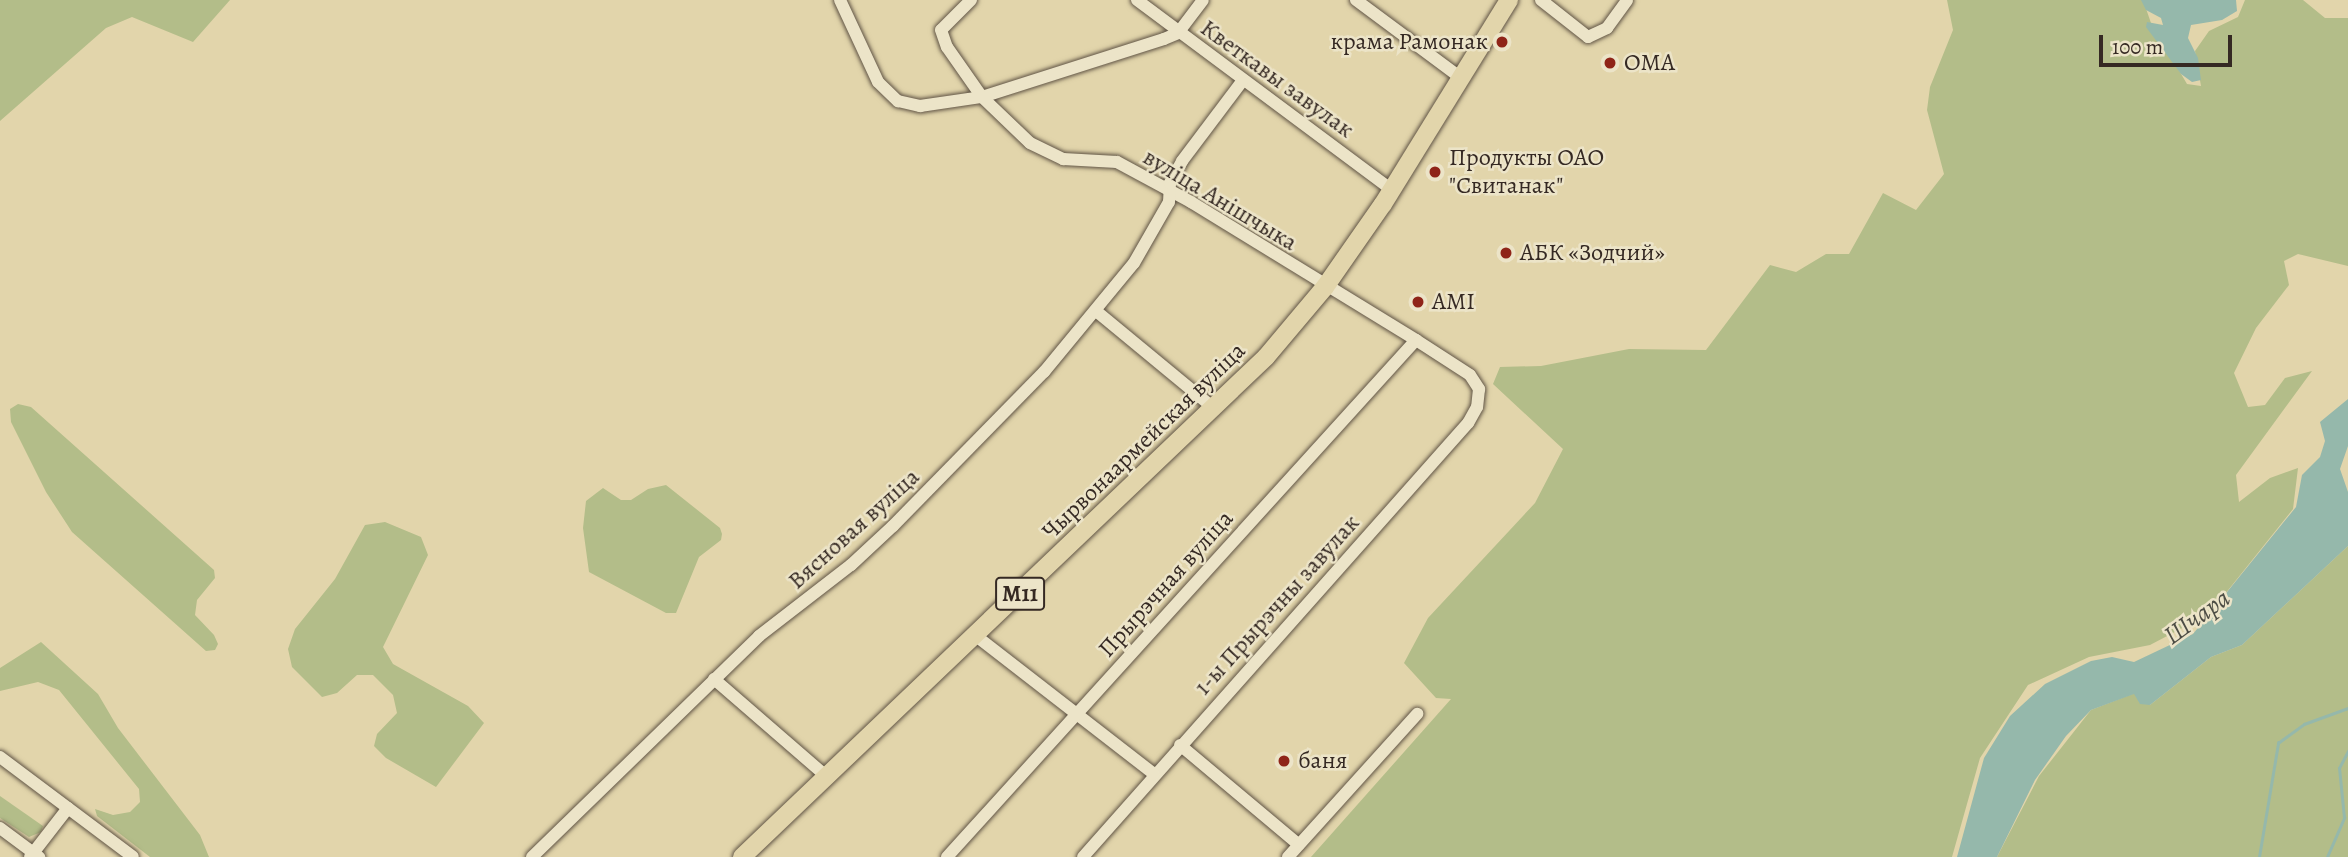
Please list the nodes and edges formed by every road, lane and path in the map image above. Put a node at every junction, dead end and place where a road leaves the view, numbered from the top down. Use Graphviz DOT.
graph roads {
  1 [pos="840,0"];
  2 [pos="971,0"];
  3 [pos="1137,0"];
  4 [pos="1203,0"];
  5 [pos="1356,0"];
  6 [pos="1379,0"];
  7 [pos="1509,0"];
  8 [pos="1541,0"];
  9 [pos="1628,0"];
  10 [pos="1371,11"];
  11 [pos="1178,33"];
  12 [pos="1461,78"];
  13 [pos="1243,80"];
  14 [pos="982,97"];
  15 [pos="1392,190"];
  16 [pos="1170,197"];
  17 [pos="1325,287"];
  18 [pos="1096,311"];
  19 [pos="1416,340"];
  20 [pos="1470,375"];
  21 [pos="1215,409"];
  22 [pos="976,636"];
  23 [pos="714,679"];
  24 [pos="1417,714"];
  25 [pos="1075,715"];
  26 [pos="1180,745"];
  27 [pos="0,757"];
  28 [pos="1154,774"];
  29 [pos="827,777"];
  30 [pos="68,808"];
  31 [pos="0,828"];
  32 [pos="1299,845"];
  33 [pos="34,855"];
  34 [pos="133,857"];
  35 [pos="532,857"];
  36 [pos="742,857"];
  37 [pos="947,857"];
  38 [pos="1083,857"];
  39 [pos="1288,857"];
  1 -- 14 [label="street"];
  2 -- 14 [label="street, вуліца Анішчыка"];
  3 -- 11 [label="street, Кветкавы завулак"];
  4 -- 11 [label="street"];
  5 -- 10 [label="street"];
  6 -- 10 [label="street"];
  7 -- 12 [label="highway, Чырвонаармейская вуліца / М11"];
  8 -- 9 [label="street"];
  10 -- 12 [label="street"];
  11 -- 13 [label="street, Кветкавы завулак"];
  11 -- 14 [label="street"];
  12 -- 15 [label="highway, Чырвонаармейская вуліца / М11"];
  13 -- 15 [label="street, Кветкавы завулак"];
  13 -- 16 [label="street, Вясновая вуліца"];
  14 -- 16 [label="street, вуліца Анішчыка"];
  15 -- 17 [label="highway, Чырвонаармейская вуліца / М11"];
  16 -- 17 [label="street, вуліца Анішчыка"];
  16 -- 18 [label="street, Вясновая вуліца"];
  17 -- 19 [label="street, вуліца Анішчыка"];
  17 -- 21 [label="highway, Чырвонаармейская вуліца / М11"];
  18 -- 21 [label="street"];
  18 -- 23 [label="street, Вясновая вуліца"];
  19 -- 20 [label="street, вуліца Анішчыка"];
  19 -- 25 [label="street, Прырэчная вуліца"];
  20 -- 26 [label="street, 1-ы Прырэчны завулак"];
  21 -- 22 [label="highway, Чырвонаармейская вуліца / М11"];
  22 -- 25 [label="street"];
  22 -- 29 [label="highway, Чырвонаармейская вуліца / М11"];
  23 -- 29 [label="street"];
  23 -- 35 [label="street, Вясновая вуліца"];
  24 -- 32 [label="street"];
  25 -- 28 [label="street"];
  25 -- 37 [label="street, Прырэчная вуліца"];
  26 -- 28 [label="street, 1-ы Прырэчны завулак"];
  26 -- 32 [label="street"];
  27 -- 30 [label="street"];
  28 -- 38 [label="street, 1-ы Прырэчны завулак"];
  29 -- 36 [label="highway, Чырвонаармейская вуліца / М11"];
  30 -- 33 [label="street"];
  30 -- 34 [label="street"];
  31 -- 33 [label="street"];
  32 -- 39 [label="street"];
}
